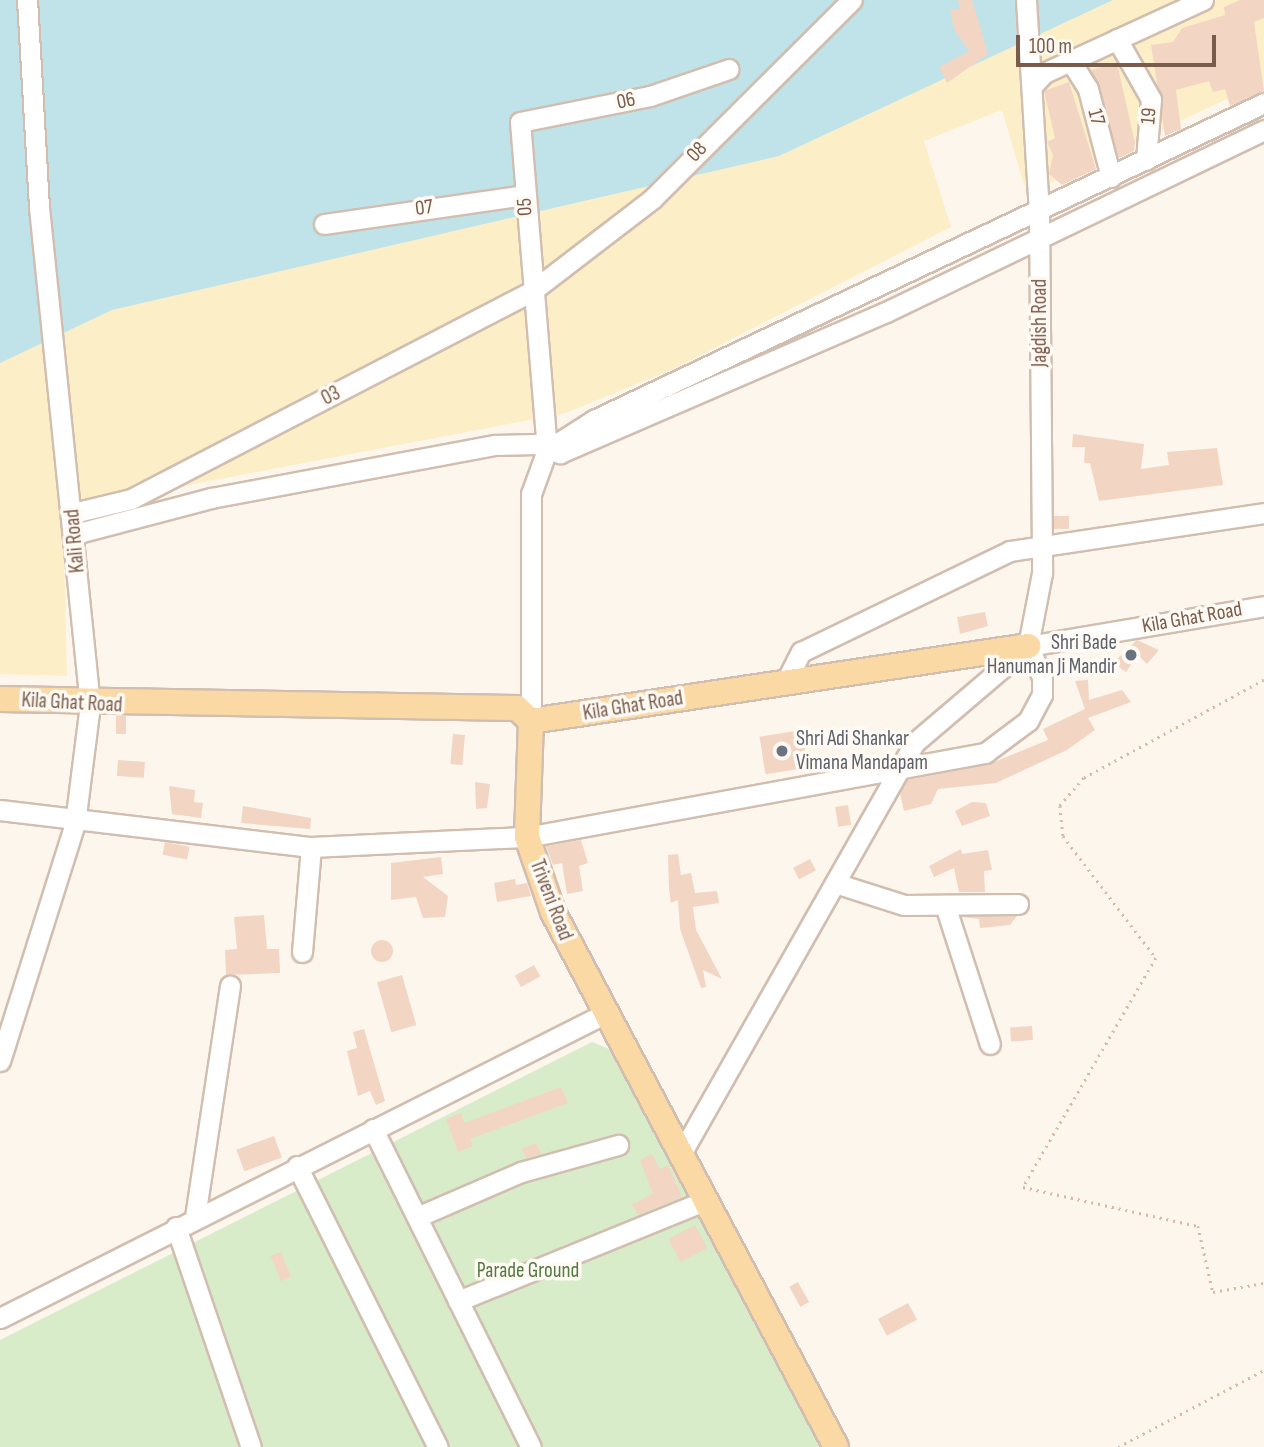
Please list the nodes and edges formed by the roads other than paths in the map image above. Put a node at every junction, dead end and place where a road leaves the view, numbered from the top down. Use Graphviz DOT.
graph roads {
  1 [pos="27,0"];
  2 [pos="852,0"];
  3 [pos="1026,0"];
  4 [pos="1203,0"];
  5 [pos="1118,39"];
  6 [pos="1070,60"];
  7 [pos="729,69"];
  8 [pos="1033,85"];
  9 [pos="1264,103"];
  10 [pos="520,122"];
  11 [pos="1264,130"];
  12 [pos="1146,160"];
  13 [pos="1111,177"];
  14 [pos="525,195"];
  15 [pos="1039,210"];
  16 [pos="324,224"];
  17 [pos="1040,239"];
  18 [pos="531,292"];
  19 [pos="547,450"];
  20 [pos="133,509"];
  21 [pos="73,513"];
  22 [pos="1264,513"];
  23 [pos="75,534"];
  24 [pos="1041,545"];
  25 [pos="1264,606"];
  26 [pos="1028,646"];
  27 [pos="786,681"];
  28 [pos="0,699"];
  29 [pos="90,705"];
  30 [pos="531,721"];
  31 [pos="897,769"];
  32 [pos="0,810"];
  33 [pos="75,823"];
  34 [pos="527,837"];
  35 [pos="311,847"];
  36 [pos="835,883"];
  37 [pos="1018,904"];
  38 [pos="945,905"];
  39 [pos="302,952"];
  40 [pos="230,986"];
  41 [pos="603,1015"];
  42 [pos="990,1044"];
  43 [pos="0,1061"];
  44 [pos="373,1129"];
  45 [pos="618,1145"];
  46 [pos="682,1152"];
  47 [pos="297,1167"];
  48 [pos="707,1200"];
  49 [pos="195,1217"];
  50 [pos="417,1217"];
  51 [pos="176,1227"];
  52 [pos="458,1301"];
  53 [pos="0,1318"];
  54 [pos="251,1447"];
  55 [pos="438,1447"];
  56 [pos="531,1447"];
  57 [pos="836,1447"];
  1 -- 21 [label="street, Kali Road"];
  2 -- 18 [label="street, 08"];
  3 -- 8 [label="street, Jagdish Road"];
  4 -- 5 [label="street"];
  5 -- 6 [label="street"];
  5 -- 12 [label="street, 19"];
  6 -- 8 [label="street"];
  6 -- 13 [label="street, 17"];
  7 -- 10 [label="street, 06"];
  8 -- 15 [label="street, Jagdish Road"];
  9 -- 12 [label="street"];
  10 -- 14 [label="street, 05"];
  11 -- 17 [label="street"];
  12 -- 13 [label="street"];
  13 -- 15 [label="street"];
  14 -- 16 [label="street, 07"];
  14 -- 18 [label="street, 05"];
  15 -- 17 [label="street, Jagdish Road"];
  15 -- 19 [label="street"];
  17 -- 19 [label="street"];
  17 -- 24 [label="street, Jagdish Road"];
  18 -- 19 [label="street, Triveni Road"];
  18 -- 20 [label="street, 03"];
  19 -- 20 [label="street"];
  19 -- 30 [label="street, Triveni Road"];
  20 -- 21 [label="street"];
  20 -- 23 [label="street"];
  21 -- 23 [label="street, Kali Road"];
  22 -- 24 [label="street"];
  23 -- 29 [label="street, Kali Road"];
  24 -- 26 [label="street, Jagdish Road"];
  24 -- 27 [label="street"];
  25 -- 26 [label="street, Kila Ghat Road"];
  26 -- 27 [label="main road, Kila Ghat Road"];
  26 -- 31 [label="street"];
  26 -- 31 [label="street"];
  27 -- 30 [label="main road, Kila Ghat Road"];
  28 -- 29 [label="main road, Kila Ghat Road"];
  29 -- 30 [label="main road, Kila Ghat Road"];
  29 -- 33 [label="street, Kali Road"];
  30 -- 34 [label="main road, Triveni Road"];
  31 -- 34 [label="street"];
  31 -- 36 [label="street"];
  32 -- 33 [label="street"];
  33 -- 35 [label="street"];
  33 -- 43 [label="street, Kali Road"];
  34 -- 35 [label="street"];
  34 -- 41 [label="main road, Triveni Road"];
  35 -- 39 [label="street"];
  36 -- 38 [label="street"];
  36 -- 46 [label="street"];
  37 -- 38 [label="street"];
  38 -- 42 [label="street"];
  40 -- 49 [label="street"];
  41 -- 44 [label="street"];
  41 -- 46 [label="main road, Triveni Road"];
  44 -- 47 [label="street"];
  44 -- 50 [label="street"];
  45 -- 50 [label="street"];
  46 -- 48 [label="main road, Triveni Road"];
  47 -- 49 [label="street"];
  47 -- 55 [label="street"];
  48 -- 52 [label="street"];
  48 -- 57 [label="main road, Triveni Road"];
  49 -- 51 [label="street"];
  50 -- 52 [label="street"];
  51 -- 53 [label="street"];
  51 -- 54 [label="street"];
  52 -- 56 [label="street"];
}
